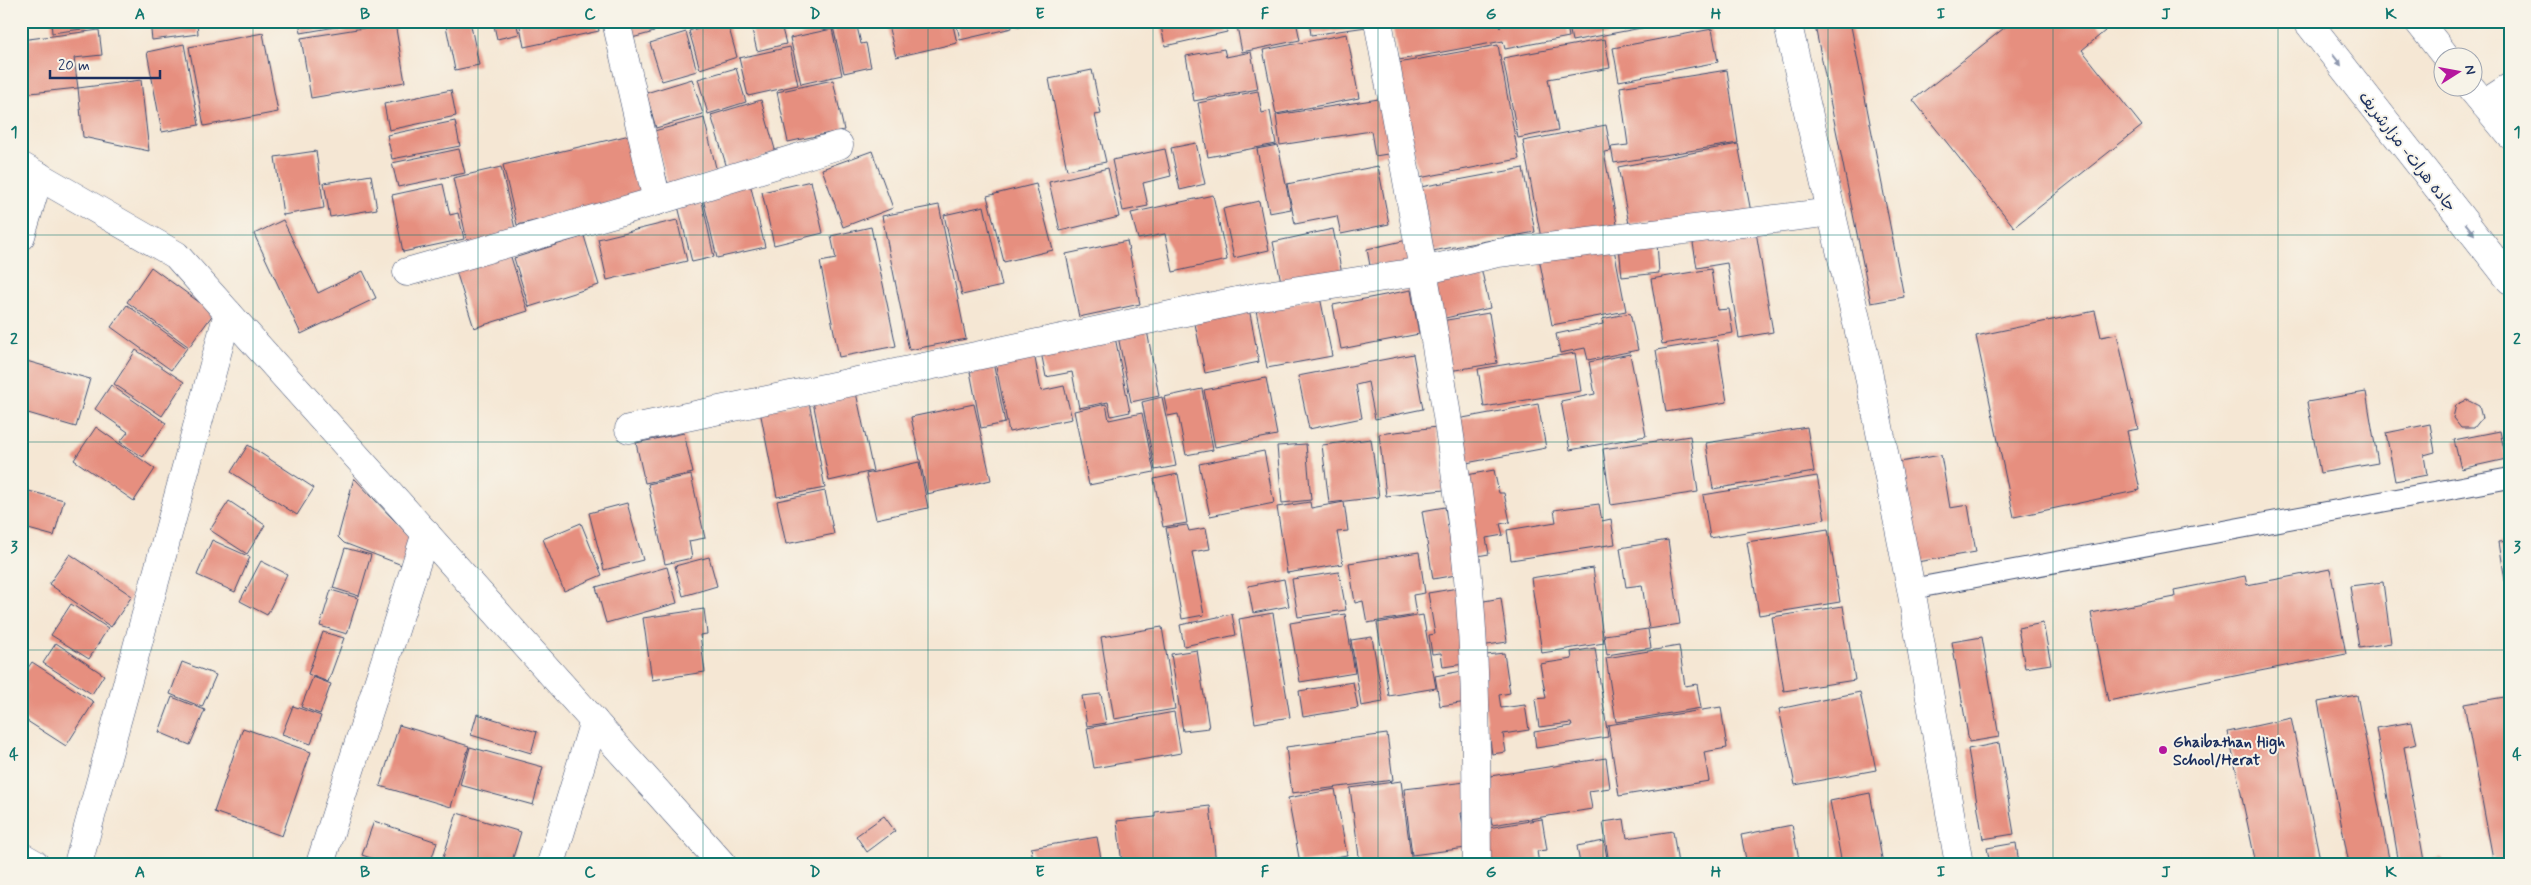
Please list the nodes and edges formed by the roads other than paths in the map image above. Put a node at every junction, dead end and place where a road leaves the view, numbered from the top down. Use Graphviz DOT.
graph roads {
  1 [pos="616,21"];
  2 [pos="1378,21"];
  3 [pos="1787,21"];
  4 [pos="2307,21"];
  5 [pos="2418,21"];
  6 [pos="2439,48"];
  7 [pos="2510,87"];
  8 [pos="2484,94"];
  9 [pos="2480,98"];
  10 [pos="2510,135"];
  11 [pos="839,145"];
  12 [pos="30,171"];
  13 [pos="657,201"];
  14 [pos="1832,212"];
  15 [pos="21,236"];
  16 [pos="1423,271"];
  17 [pos="407,272"];
  18 [pos="2510,280"];
  19 [pos="228,313"];
  20 [pos="629,429"];
  21 [pos="2510,478"];
  22 [pos="426,533"];
  23 [pos="1911,589"];
  24 [pos="594,721"];
  25 [pos="21,856"];
  26 [pos="35,864"];
  27 [pos="78,864"];
  28 [pos="320,864"];
  29 [pos="551,864"];
  30 [pos="722,864"];
  31 [pos="1477,864"];
  32 [pos="1959,864"];
  1 -- 13 [label="main road"];
  2 -- 16 [label="main road"];
  3 -- 14 [label="main road"];
  4 -- 18 [label="main road, جاده هرات- مزارشریف, one-way"];
  5 -- 6 [label="main road"];
  7 -- 8 [label="main road"];
  9 -- 10 [label="main road"];
  11 -- 13 [label="main road"];
  12 -- 15 [label="main road"];
  12 -- 19 [label="main road"];
  13 -- 17 [label="main road"];
  14 -- 16 [label="main road"];
  14 -- 23 [label="main road"];
  16 -- 20 [label="main road"];
  16 -- 31 [label="main road"];
  19 -- 22 [label="main road"];
  19 -- 27 [label="main road"];
  21 -- 23 [label="lane"];
  22 -- 24 [label="main road"];
  22 -- 28 [label="main road"];
  23 -- 32 [label="main road"];
  24 -- 29 [label="main road"];
  24 -- 30 [label="main road"];
  25 -- 26 [label="main road"];
}
